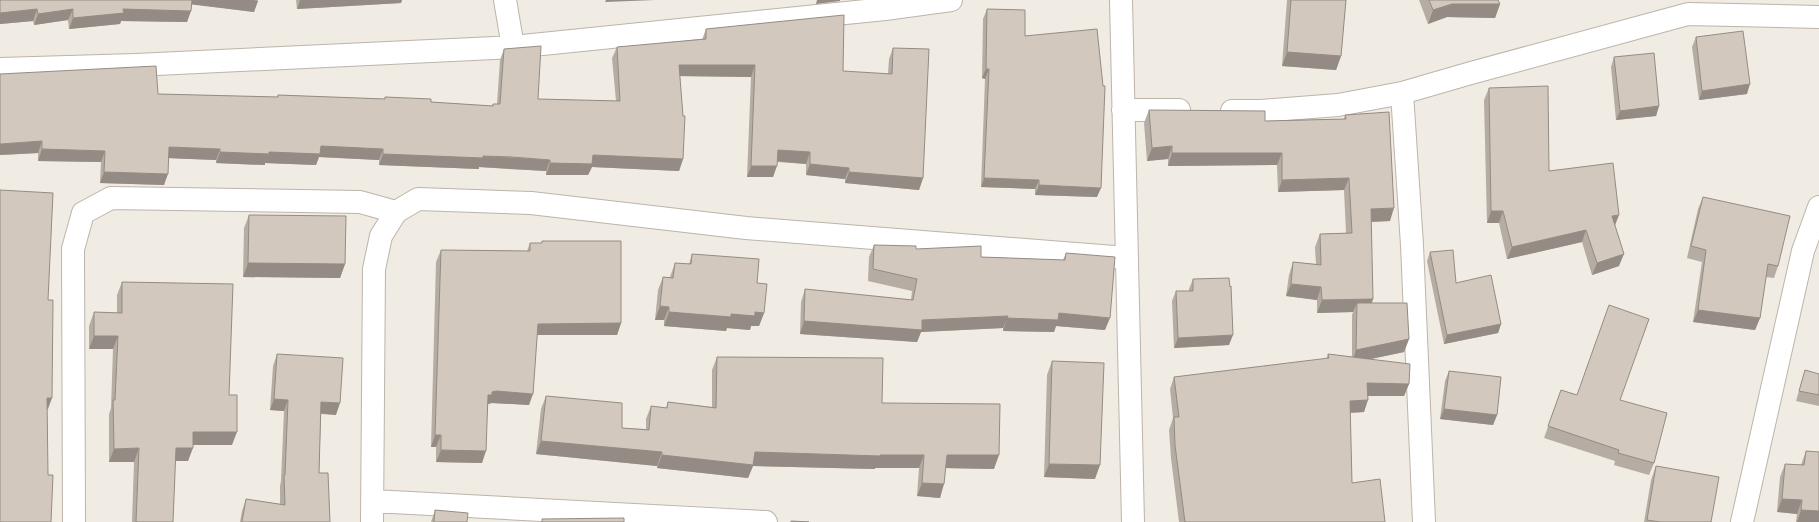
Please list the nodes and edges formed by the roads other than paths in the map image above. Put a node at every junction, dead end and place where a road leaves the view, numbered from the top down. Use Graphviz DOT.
graph roads {
  1 [pos="505,0"];
  2 [pos="951,0"];
  3 [pos="1121,0"];
  4 [pos="1819,17"];
  5 [pos="512,47"];
  6 [pos="0,69"];
  7 [pos="1402,93"];
  8 [pos="1123,110"];
  9 [pos="1819,207"];
  10 [pos="396,212"];
  11 [pos="1127,258"];
  12 [pos="373,511"];
  13 [pos="658,520"];
  14 [pos="74,522"];
  15 [pos="766,522"];
  16 [pos="1133,522"];
  17 [pos="1424,522"];
  18 [pos="1742,522"];
  1 -- 5 [label="street"];
  2 -- 5 [label="street"];
  3 -- 8 [label="street"];
  4 -- 7 [label="street"];
  5 -- 6 [label="street"];
  7 -- 8 [label="street"];
  7 -- 17 [label="street"];
  8 -- 11 [label="street"];
  9 -- 18 [label="street"];
  10 -- 11 [label="street"];
  10 -- 12 [label="street"];
  10 -- 14 [label="street"];
  11 -- 16 [label="street"];
  12 -- 13 [label="street"];
  13 -- 15 [label="street"];
}
